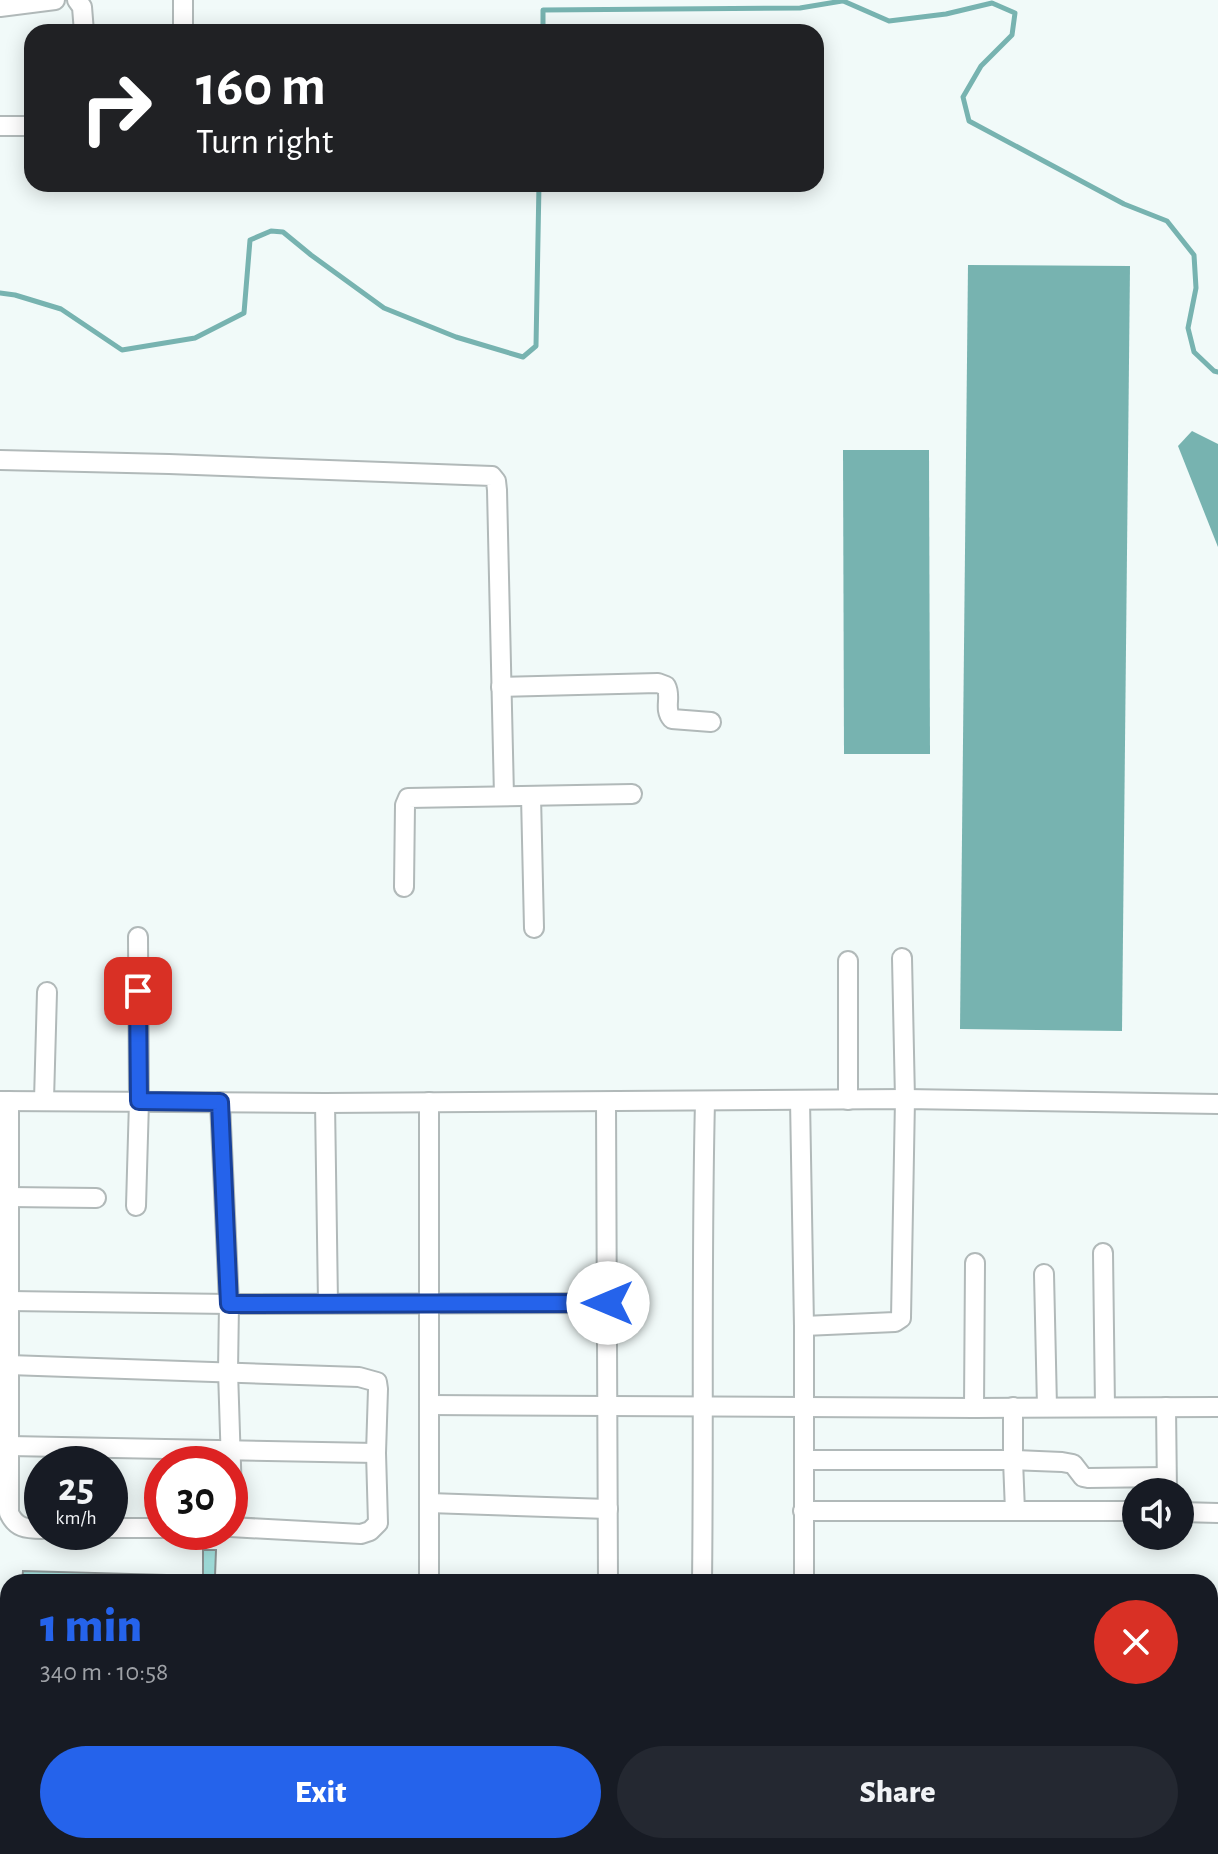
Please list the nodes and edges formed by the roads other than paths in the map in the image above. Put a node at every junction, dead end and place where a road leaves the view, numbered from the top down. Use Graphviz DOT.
graph roads {
  1 [pos="55,0"];
  2 [pos="77,0"];
  3 [pos="183,0"];
  4 [pos="0,7"];
  5 [pos="83,24"];
  6 [pos="183,24"];
  7 [pos="0,126"];
  8 [pos="24,126"];
  9 [pos="0,460"];
  10 [pos="501,687"];
  11 [pos="711,722"];
  12 [pos="632,794"];
  13 [pos="504,796"];
  14 [pos="531,796"];
  15 [pos="404,887"];
  16 [pos="534,928"];
  17 [pos="138,937"];
  18 [pos="902,958"];
  19 [pos="848,961"];
  20 [pos="47,992"];
  21 [pos="905,1099"];
  22 [pos="44,1100"];
  23 [pos="800,1100"];
  24 [pos="848,1100"];
  25 [pos="5,1101"];
  26 [pos="139,1101"];
  27 [pos="220,1102"];
  28 [pos="429,1102"];
  29 [pos="606,1102"];
  30 [pos="705,1102"];
  31 [pos="325,1103"];
  32 [pos="1218,1104"];
  33 [pos="9,1197"];
  34 [pos="96,1198"];
  35 [pos="136,1206"];
  36 [pos="1103,1253"];
  37 [pos="975,1263"];
  38 [pos="1044,1274"];
  39 [pos="9,1301"];
  40 [pos="328,1303"];
  41 [pos="429,1303"];
  42 [pos="608,1303"];
  43 [pos="229,1304"];
  44 [pos="804,1326"];
  45 [pos="9,1365"];
  46 [pos="228,1371"];
  47 [pos="5,1405"];
  48 [pos="429,1405"];
  49 [pos="607,1407"];
  50 [pos="704,1407"];
  51 [pos="1013,1407"];
  52 [pos="1047,1407"];
  53 [pos="1105,1407"];
  54 [pos="1166,1407"];
  55 [pos="1218,1407"];
  56 [pos="804,1408"];
  57 [pos="974,1408"];
  58 [pos="10,1446"];
  59 [pos="231,1446"];
  60 [pos="144,1448"];
  61 [pos="248,1449"];
  62 [pos="376,1453"];
  63 [pos="804,1460"];
  64 [pos="1013,1460"];
  65 [pos="1166,1478"];
  66 [pos="1122,1481"];
  67 [pos="429,1503"];
  68 [pos="608,1509"];
  69 [pos="803,1511"];
  70 [pos="1015,1511"];
  71 [pos="1122,1511"];
  72 [pos="1194,1512"];
  73 [pos="1218,1513"];
  74 [pos="24,1527"];
  75 [pos="248,1528"];
  76 [pos="429,1574"];
  77 [pos="608,1574"];
  78 [pos="702,1574"];
  79 [pos="804,1574"];
  1 -- 4 [label="street"];
  2 -- 5 [label="street"];
  3 -- 6 [label="street"];
  7 -- 8 [label="street"];
  9 -- 10 [label="street"];
  10 -- 11 [label="street"];
  10 -- 13 [label="street"];
  12 -- 14 [label="street"];
  13 -- 14 [label="street"];
  13 -- 15 [label="street"];
  14 -- 16 [label="street"];
  17 -- 26 [label="street"];
  18 -- 21 [label="street"];
  19 -- 24 [label="street"];
  20 -- 22 [label="street"];
  21 -- 24 [label="street"];
  21 -- 32 [label="street"];
  21 -- 44 [label="street"];
  22 -- 25 [label="street"];
  22 -- 26 [label="street"];
  23 -- 24 [label="street"];
  23 -- 30 [label="street"];
  23 -- 44 [label="street"];
  25 -- 33 [label="street"];
  26 -- 27 [label="street"];
  26 -- 35 [label="street"];
  27 -- 31 [label="street"];
  27 -- 43 [label="street"];
  28 -- 29 [label="street"];
  28 -- 31 [label="street"];
  28 -- 41 [label="street"];
  29 -- 30 [label="street"];
  29 -- 42 [label="street"];
  30 -- 50 [label="street"];
  31 -- 40 [label="street"];
  33 -- 34 [label="street"];
  33 -- 39 [label="street"];
  36 -- 53 [label="street"];
  37 -- 57 [label="street"];
  38 -- 52 [label="street"];
  39 -- 43 [label="street"];
  39 -- 45 [label="street"];
  40 -- 41 [label="street"];
  40 -- 43 [label="street"];
  41 -- 42 [label="street"];
  41 -- 48 [label="street"];
  42 -- 49 [label="street"];
  43 -- 46 [label="street"];
  44 -- 56 [label="street"];
  45 -- 46 [label="street"];
  45 -- 47 [label="street"];
  46 -- 59 [label="street"];
  46 -- 62 [label="street"];
  47 -- 58 [label="street"];
  48 -- 49 [label="street"];
  48 -- 67 [label="street"];
  49 -- 50 [label="street"];
  49 -- 68 [label="street"];
  50 -- 56 [label="street"];
  50 -- 78 [label="street"];
  51 -- 52 [label="street"];
  51 -- 57 [label="street"];
  51 -- 64 [label="street"];
  52 -- 53 [label="street"];
  53 -- 54 [label="street"];
  54 -- 55 [label="street"];
  54 -- 65 [label="street"];
  56 -- 57 [label="street"];
  56 -- 63 [label="street"];
  58 -- 60 [label="street"];
  58 -- 74 [label="street"];
  61 -- 62 [label="street"];
  62 -- 75 [label="street"];
  63 -- 64 [label="street"];
  63 -- 69 [label="street"];
  64 -- 66 [label="street"];
  64 -- 70 [label="street"];
  67 -- 68 [label="street"];
  67 -- 76 [label="street"];
  68 -- 77 [label="street"];
  69 -- 70 [label="street"];
  69 -- 79 [label="street"];
  70 -- 71 [label="street"];
  72 -- 73 [label="street"];
}
